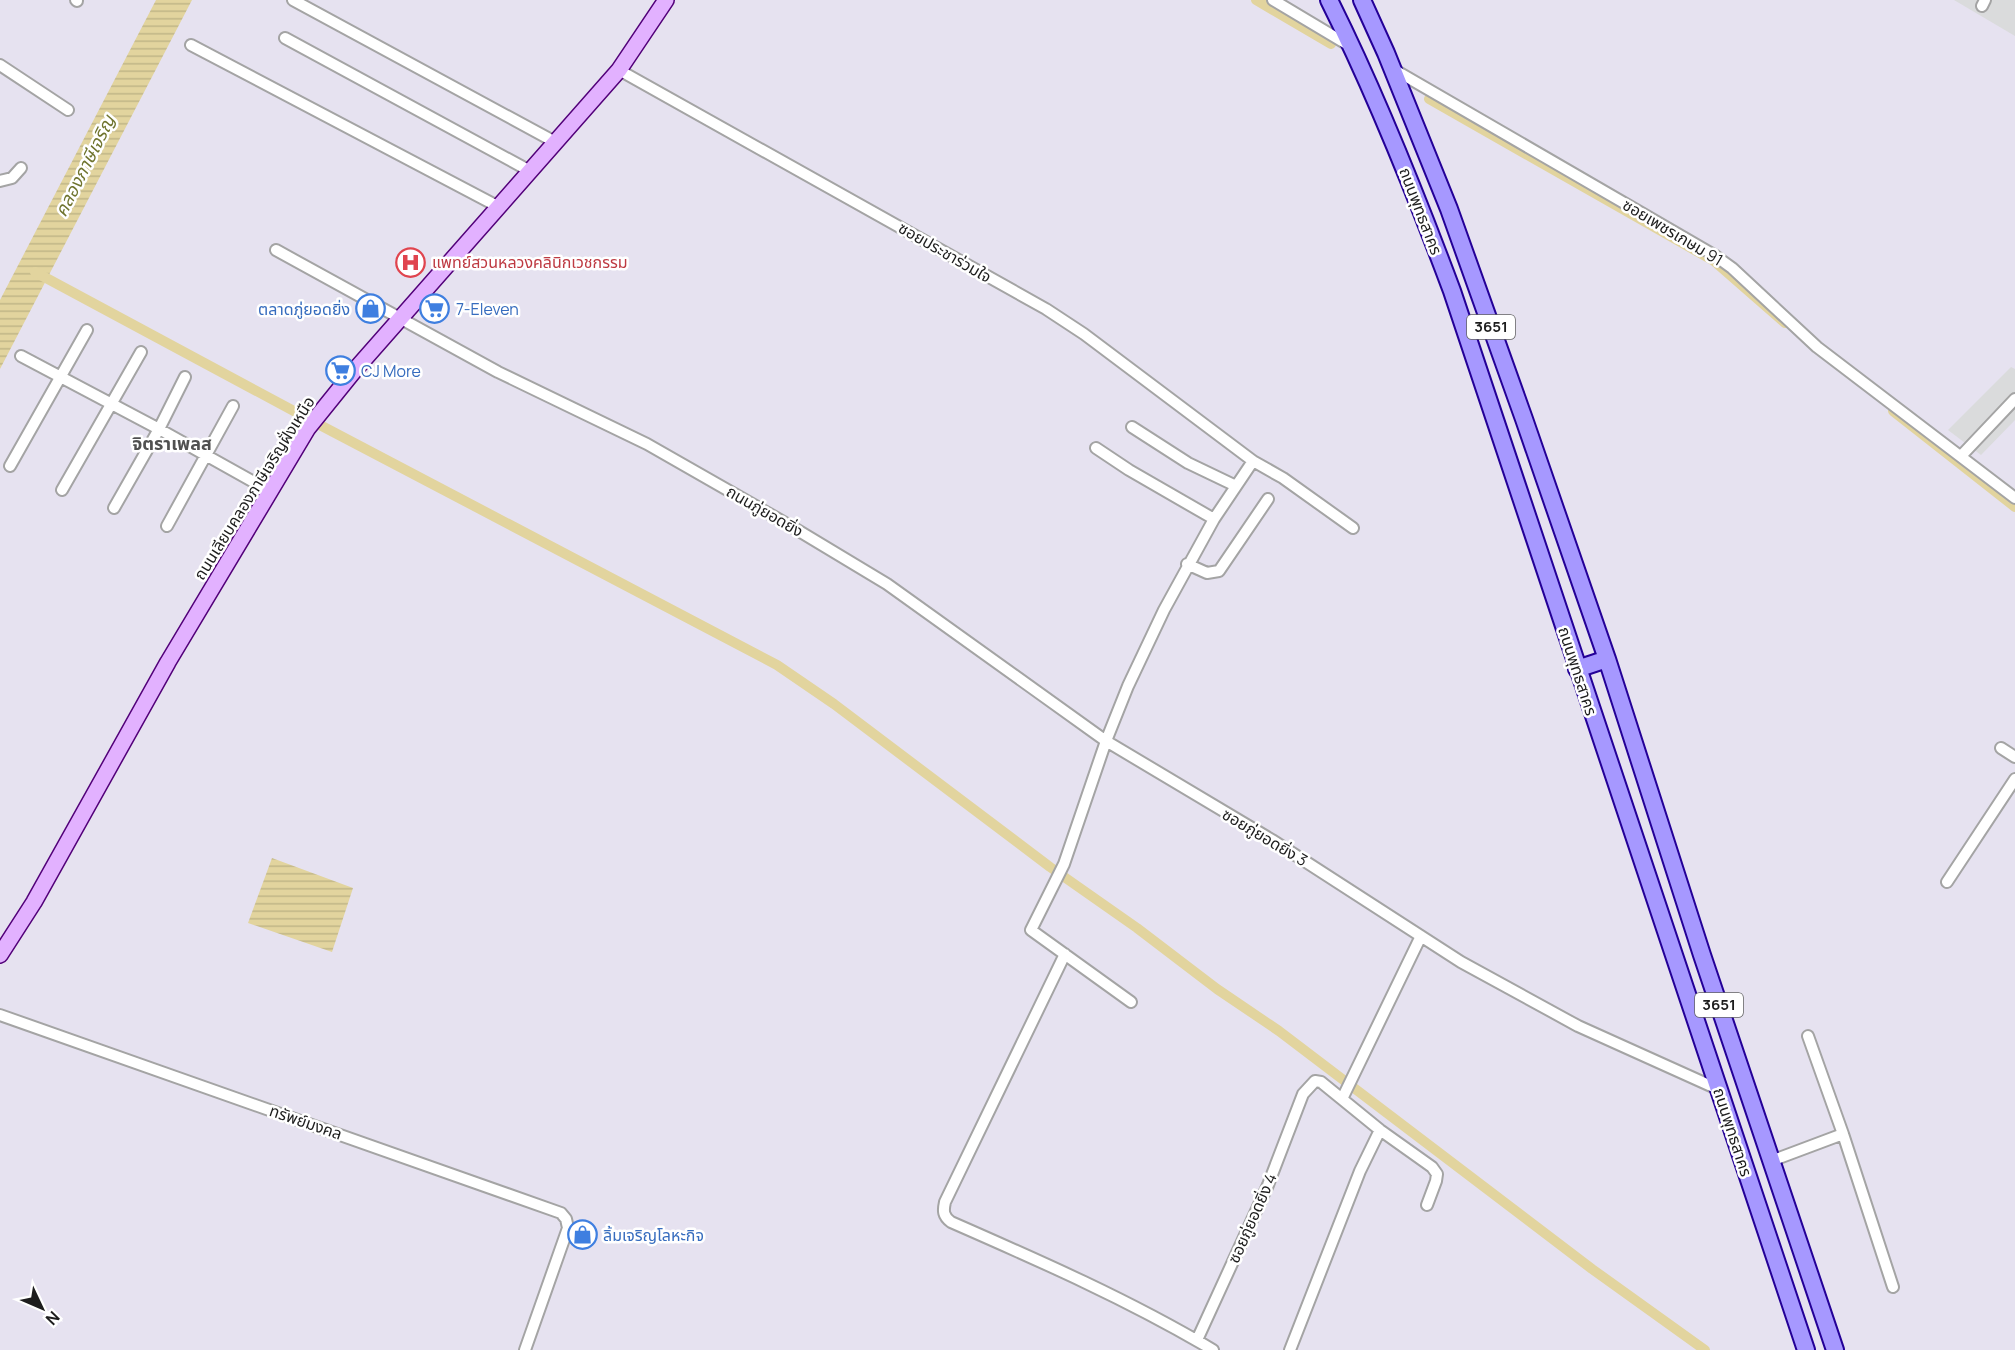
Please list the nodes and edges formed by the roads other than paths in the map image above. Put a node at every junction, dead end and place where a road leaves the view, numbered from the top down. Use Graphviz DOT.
graph roads {
  1 [pos="293,0"];
  2 [pos="666,0"];
  3 [pos="1273,0"];
  4 [pos="1329,0"];
  5 [pos="1362,0"];
  6 [pos="285,38"];
  7 [pos="191,45"];
  8 [pos="1353,48"];
  9 [pos="0,65"];
  10 [pos="1392,68"];
  11 [pos="619,70"];
  12 [pos="68,110"];
  13 [pos="555,142"];
  14 [pos="21,168"];
  15 [pos="530,171"];
  16 [pos="0,181"];
  17 [pos="499,207"];
  18 [pos="276,250"];
  19 [pos="401,318"];
  20 [pos="87,330"];
  21 [pos="141,352"];
  22 [pos="21,356"];
  23 [pos="62,377"];
  24 [pos="184,377"];
  25 [pos="2015,399"];
  26 [pos="112,404"];
  27 [pos="233,406"];
  28 [pos="1132,427"];
  29 [pos="159,429"];
  30 [pos="1096,448"];
  31 [pos="206,455"];
  32 [pos="1961,456"];
  33 [pos="1253,461"];
  34 [pos="10,466"];
  35 [pos="1236,486"];
  36 [pos="62,490"];
  37 [pos="270,491"];
  38 [pos="2015,498"];
  39 [pos="1268,499"];
  40 [pos="114,508"];
  41 [pos="1214,519"];
  42 [pos="167,526"];
  43 [pos="1353,528"];
  44 [pos="1187,564"];
  45 [pos="1607,659"];
  46 [pos="1577,669"];
  47 [pos="1106,741"];
  48 [pos="2001,748"];
  49 [pos="2015,757"];
  50 [pos="2015,779"];
  51 [pos="1947,882"];
  52 [pos="1421,936"];
  53 [pos="1065,954"];
  54 [pos="0,955"];
  55 [pos="1131,1002"];
  56 [pos="0,1015"];
  57 [pos="1808,1036"];
  58 [pos="1720,1090"];
  59 [pos="1342,1099"];
  60 [pos="1380,1130"];
  61 [pos="1843,1134"];
  62 [pos="1771,1161"];
  63 [pos="1427,1205"];
  64 [pos="1893,1287"];
  65 [pos="1197,1340"];
  66 [pos="525,1350"];
  67 [pos="1213,1350"];
  68 [pos="1290,1350"];
  69 [pos="1806,1350"];
  70 [pos="1835,1350"];
  1 -- 13 [label="street"];
  2 -- 11 [label="main road, ถนนเลียบคลองภาษีเจริญฝั่งเหนือ"];
  3 -- 8 [label="street"];
  4 -- 8 [label="main road, ถนนพุทธสาคร / 3651"];
  5 -- 10 [label="main road, ถนนพุทธสาคร / 3651"];
  6 -- 15 [label="street"];
  7 -- 17 [label="street"];
  8 -- 46 [label="main road, ถนนพุทธสาคร / 3651"];
  9 -- 12 [label="street"];
  10 -- 32 [label="street, ซอยเพชรเกษม 91"];
  10 -- 45 [label="main road, ถนนพุทธสาคร / 3651"];
  11 -- 13 [label="main road, ถนนเลียบคลองภาษีเจริญฝั่งเหนือ"];
  11 -- 33 [label="street, ซอยประชาร่วมใจ"];
  13 -- 15 [label="main road, ถนนเลียบคลองภาษีเจริญฝั่งเหนือ"];
  14 -- 16 [label="street"];
  15 -- 17 [label="main road, ถนนเลียบคลองภาษีเจริญฝั่งเหนือ"];
  17 -- 19 [label="main road, ถนนเลียบคลองภาษีเจริญฝั่งเหนือ"];
  18 -- 19 [label="street"];
  19 -- 37 [label="main road, ถนนเลียบคลองภาษีเจริญฝั่งเหนือ"];
  19 -- 47 [label="street, ถนนภู่ยอดยิ่ง"];
  20 -- 23 [label="street"];
  21 -- 26 [label="street"];
  22 -- 23 [label="street"];
  23 -- 26 [label="street"];
  23 -- 34 [label="street"];
  24 -- 29 [label="street"];
  25 -- 32 [label="street"];
  26 -- 29 [label="street"];
  26 -- 36 [label="street"];
  27 -- 31 [label="street"];
  28 -- 35 [label="street"];
  29 -- 31 [label="street"];
  29 -- 40 [label="street"];
  30 -- 41 [label="street"];
  31 -- 37 [label="street"];
  31 -- 42 [label="street"];
  32 -- 38 [label="street, ซอยเพชรเกษม 91"];
  33 -- 35 [label="street"];
  33 -- 43 [label="street, ซอยประชาร่วมใจ"];
  35 -- 41 [label="street"];
  37 -- 54 [label="main road, ถนนเลียบคลองภาษีเจริญฝั่งเหนือ"];
  39 -- 44 [label="street"];
  41 -- 44 [label="street"];
  44 -- 47 [label="street"];
  45 -- 46 [label="main road"];
  45 -- 62 [label="main road, ถนนพุทธสาคร / 3651"];
  46 -- 58 [label="main road, ถนนพุทธสาคร / 3651"];
  47 -- 52 [label="street, ซอยภู่ยอดยิ่ง 3"];
  47 -- 53 [label="street"];
  48 -- 49 [label="street"];
  50 -- 51 [label="street"];
  52 -- 58 [label="street, ซอยภู่ยอดยิ่ง 3"];
  52 -- 59 [label="street"];
  53 -- 55 [label="street"];
  53 -- 65 [label="street"];
  56 -- 66 [label="street, ทรัพย์มงคล"];
  57 -- 61 [label="street"];
  58 -- 69 [label="main road, ถนนพุทธสาคร / 3651"];
  59 -- 60 [label="street"];
  59 -- 65 [label="street, ซอยภู่ยอดยิ่ง 4"];
  60 -- 63 [label="street"];
  60 -- 68 [label="street"];
  61 -- 62 [label="street"];
  61 -- 64 [label="street"];
  62 -- 70 [label="main road, ถนนพุทธสาคร / 3651"];
  65 -- 67 [label="street"];
}
